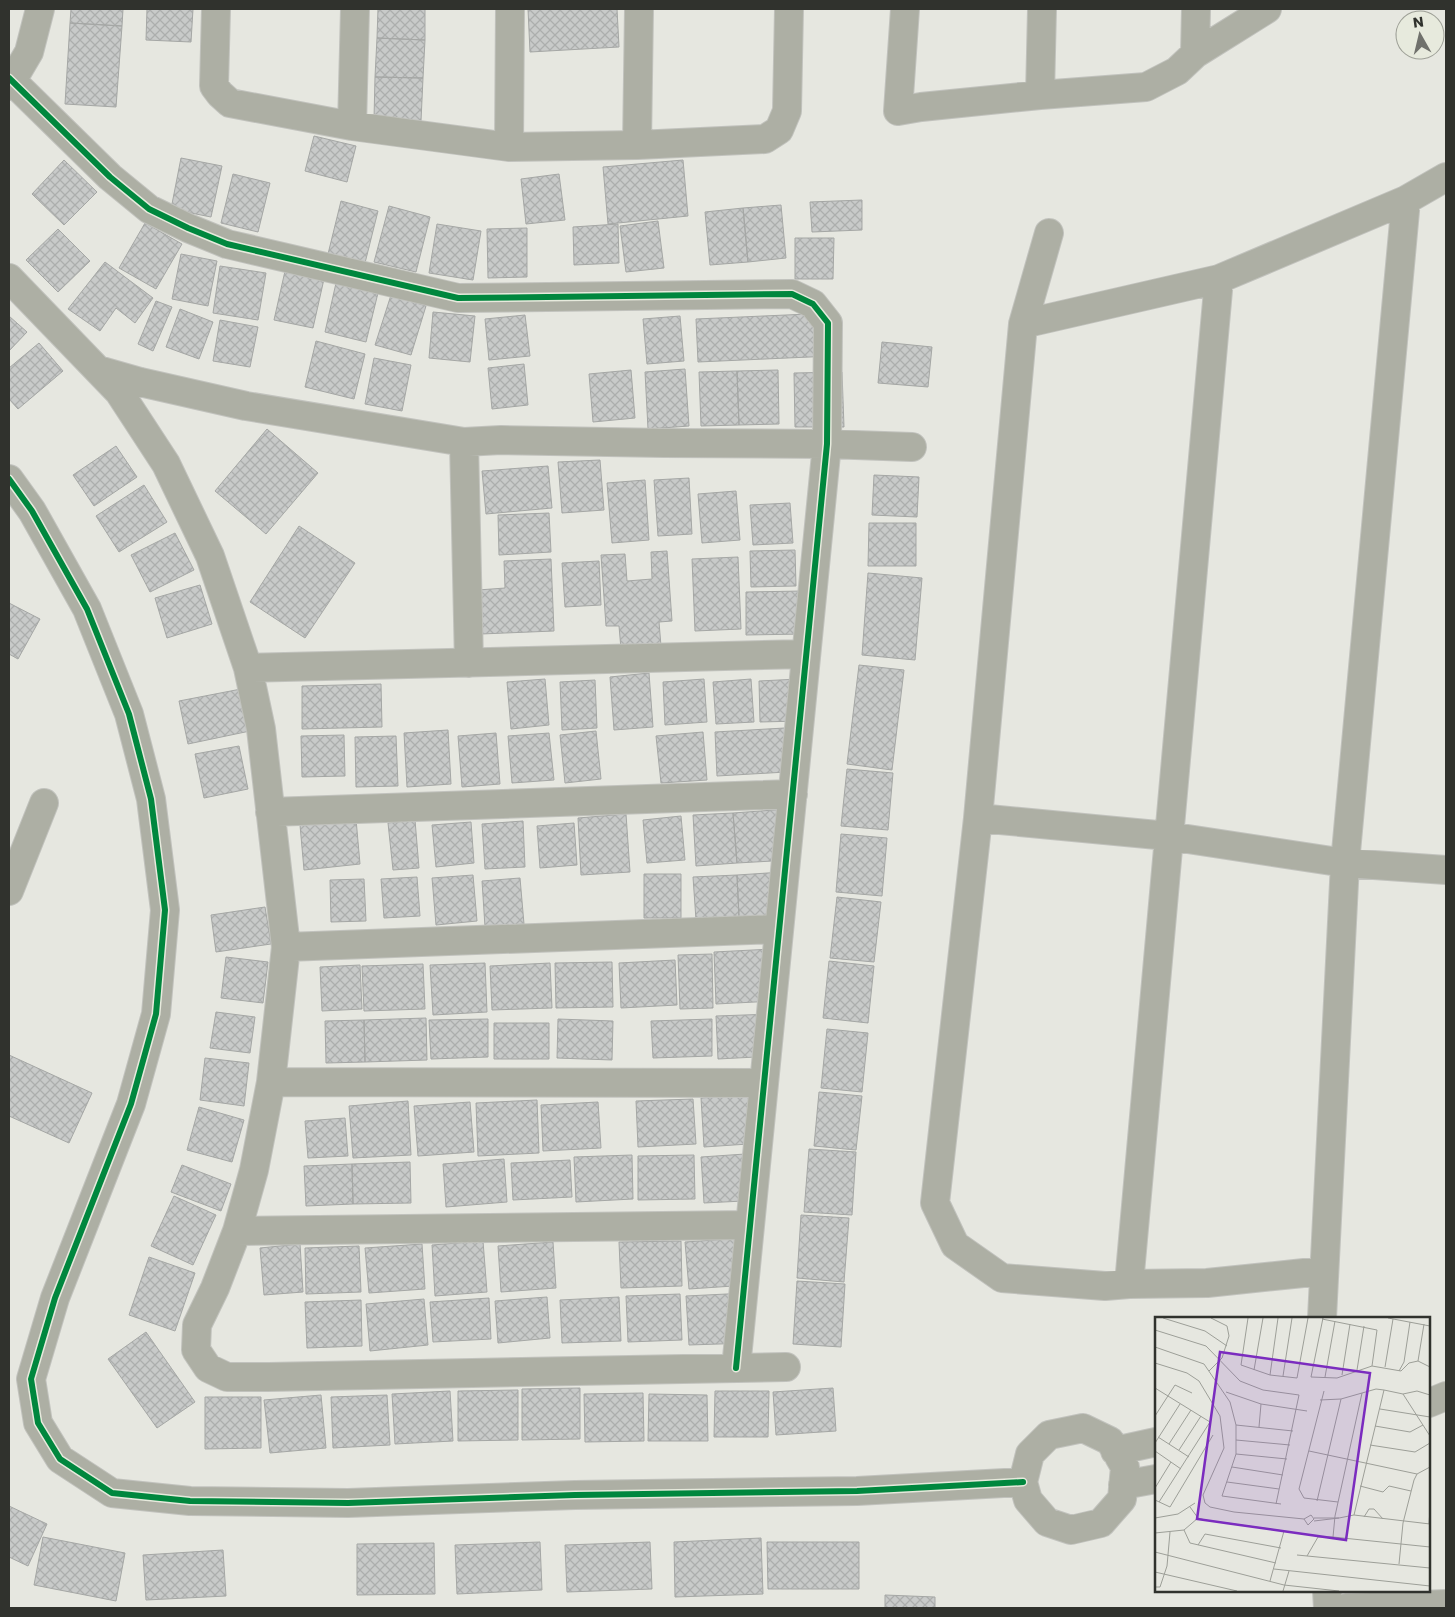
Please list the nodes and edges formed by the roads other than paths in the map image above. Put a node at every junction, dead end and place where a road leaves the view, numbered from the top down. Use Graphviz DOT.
graph roads {
  1 [pos="40,9"];
  2 [pos="216,9"];
  3 [pos="355,9"];
  4 [pos="510,9"];
  5 [pos="639,9"];
  6 [pos="789,9"];
  7 [pos="905,9"];
  8 [pos="1042,9"];
  9 [pos="1196,9"];
  10 [pos="1267,9"];
  11 [pos="1195,54"];
  12 [pos="10,82"];
  13 [pos="1040,95"];
  14 [pos="352,126"];
  15 [pos="637,146"];
  16 [pos="509,147"];
  17 [pos="1446,177"];
  18 [pos="1406,200"];
  19 [pos="1049,233"];
  20 [pos="9,278"];
  21 [pos="1219,279"];
  22 [pos="1023,324"];
  23 [pos="98,370"];
  24 [pos="464,442"];
  25 [pos="827,444"];
  26 [pos="912,446"];
  27 [pos="9,479"];
  28 [pos="806,654"];
  29 [pos="469,663"];
  30 [pos="248,668"];
  31 [pos="793,794"];
  32 [pos="44,803"];
  33 [pos="270,812"];
  34 [pos="978,818"];
  35 [pos="1168,836"];
  36 [pos="1345,863"];
  37 [pos="1446,870"];
  38 [pos="9,891"];
  39 [pos="779,929"];
  40 [pos="286,947"];
  41 [pos="271,1082"];
  42 [pos="764,1083"];
  43 [pos="750,1225"];
  44 [pos="237,1231"];
  45 [pos="1323,1271"];
  46 [pos="1129,1284"];
  47 [pos="1322,1317"];
  48 [pos="786,1367"];
  49 [pos="736,1368"];
  50 [pos="1446,1396"];
  51 [pos="1430,1403"];
  52 [pos="1155,1442"];
  53 [pos="1115,1451"];
  54 [pos="1155,1479"];
  55 [pos="1023,1482"];
  56 [pos="1124,1485"];
  57 [pos="1327,1592"];
  58 [pos="1446,1604"];
  59 [pos="1328,1608"];
  60 [pos="1346,1608"];
  1 -- 12 [label="street"];
  2 -- 14 [label="street"];
  3 -- 14 [label="street"];
  4 -- 16 [label="street"];
  5 -- 15 [label="street"];
  6 -- 15 [label="street"];
  7 -- 13 [label="street"];
  8 -- 13 [label="street"];
  9 -- 11 [label="street"];
  10 -- 11 [label="street"];
  11 -- 13 [label="street"];
  12 -- 25 [label="street"];
  14 -- 16 [label="street"];
  15 -- 16 [label="street"];
  17 -- 18 [label="street"];
  18 -- 21 [label="street"];
  18 -- 36 [label="street"];
  19 -- 22 [label="street"];
  20 -- 23 [label="street"];
  21 -- 22 [label="street"];
  21 -- 35 [label="street"];
  22 -- 34 [label="street"];
  23 -- 24 [label="street"];
  23 -- 30 [label="street"];
  24 -- 25 [label="street"];
  24 -- 29 [label="street"];
  25 -- 26 [label="street"];
  25 -- 28 [label="street"];
  27 -- 55 [label="street"];
  28 -- 29 [label="street"];
  28 -- 31 [label="street"];
  29 -- 30 [label="street"];
  30 -- 33 [label="street"];
  31 -- 33 [label="street"];
  31 -- 39 [label="street"];
  32 -- 38 [label="street"];
  33 -- 40 [label="street"];
  34 -- 35 [label="street"];
  34 -- 46 [label="street"];
  35 -- 36 [label="street"];
  35 -- 46 [label="street"];
  36 -- 37 [label="street"];
  36 -- 45 [label="street"];
  39 -- 40 [label="street"];
  39 -- 42 [label="street"];
  40 -- 41 [label="street"];
  41 -- 42 [label="street"];
  41 -- 44 [label="street"];
  42 -- 43 [label="street"];
  43 -- 44 [label="street"];
  43 -- 49 [label="street"];
  44 -- 49 [label="street"];
  45 -- 46 [label="street"];
  45 -- 47 [label="street"];
  48 -- 49 [label="street"];
  50 -- 51 [label="street"];
  52 -- 53 [label="street"];
  53 -- 55 [label="street"];
  53 -- 56 [label="street"];
  54 -- 56 [label="street"];
  55 -- 56 [label="street"];
  57 -- 59 [label="street"];
  58 -- 60 [label="street"];
}
